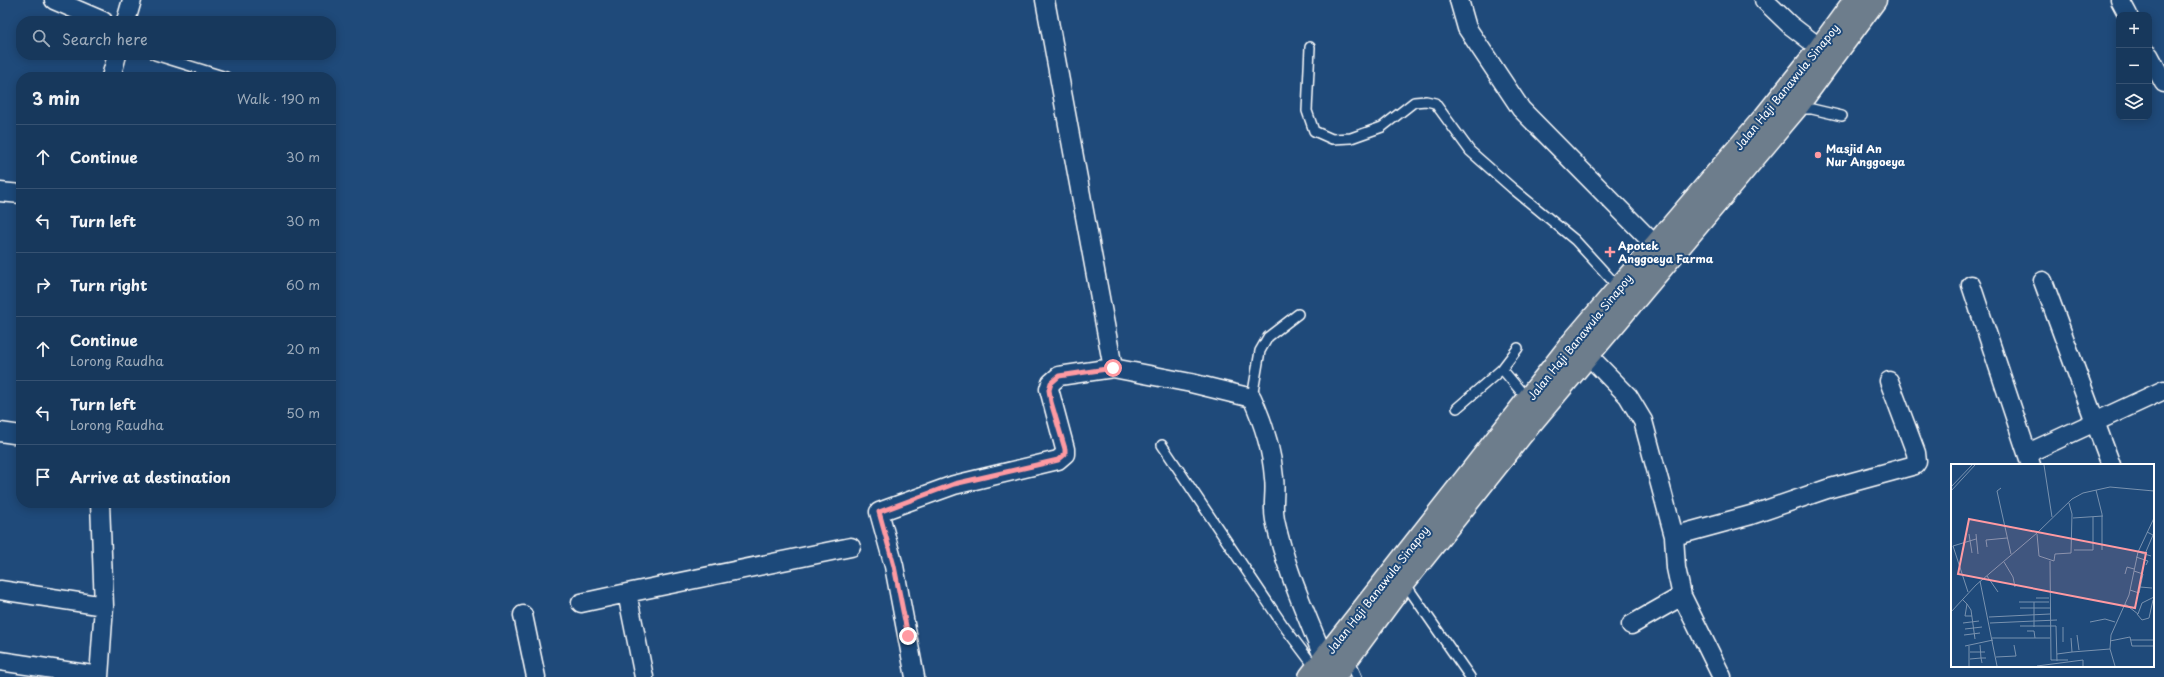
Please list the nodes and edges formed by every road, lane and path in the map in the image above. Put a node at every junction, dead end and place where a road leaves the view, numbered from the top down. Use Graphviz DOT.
graph roads {
  1 [pos="54,0"];
  2 [pos="132,0"];
  3 [pos="1045,0"];
  4 [pos="1459,0"];
  5 [pos="1764,0"];
  6 [pos="1855,0"];
  7 [pos="1875,0"];
  8 [pos="2120,0"];
  9 [pos="2126,12"];
  10 [pos="91,16"];
  11 [pos="127,16"];
  12 [pos="1310,47"];
  13 [pos="1820,48"];
  14 [pos="116,60"];
  15 [pos="171,60"];
  16 [pos="2152,61"];
  17 [pos="112,72"];
  18 [pos="210,72"];
  19 [pos="2164,83"];
  20 [pos="1795,109"];
  21 [pos="1842,116"];
  22 [pos="1738,164"];
  23 [pos="0,192"];
  24 [pos="16,194"];
  25 [pos="1656,245"];
  26 [pos="2043,281"];
  27 [pos="1971,285"];
  28 [pos="1620,289"];
  29 [pos="1298,314"];
  30 [pos="1518,348"];
  31 [pos="1589,356"];
  32 [pos="1113,368"];
  33 [pos="1502,369"];
  34 [pos="1889,381"];
  35 [pos="2164,390"];
  36 [pos="1252,398"];
  37 [pos="1528,400"];
  38 [pos="1457,408"];
  39 [pos="2095,422"];
  40 [pos="0,432"];
  41 [pos="16,434"];
  42 [pos="1162,445"];
  43 [pos="2029,459"];
  44 [pos="2111,464"];
  45 [pos="100,508"];
  46 [pos="1674,536"];
  47 [pos="851,547"];
  48 [pos="1404,582"];
  49 [pos="0,590"];
  50 [pos="627,593"];
  51 [pos="1682,596"];
  52 [pos="581,603"];
  53 [pos="104,606"];
  54 [pos="523,616"];
  55 [pos="1631,625"];
  56 [pos="1348,657"];
  57 [pos="1,666"];
  58 [pos="1321,670"];
  59 [pos="99,676"];
  60 [pos="536,677"];
  61 [pos="644,677"];
  62 [pos="915,677"];
  63 [pos="1357,677"];
  64 [pos="1470,677"];
  65 [pos="1722,677"];
  1 -- 10 [label="street"];
  2 -- 11 [label="street"];
  3 -- 32 [label="street"];
  4 -- 25 [label="street"];
  5 -- 13 [label="street"];
  6 -- 13 [label="highway, Jalan Haji Banawula Sinapoy"];
  7 -- 20 [label="highway, Jalan Haji Banawula Sinapoy"];
  8 -- 9 [label="street"];
  12 -- 28 [label="lane"];
  13 -- 22 [label="highway, Jalan Haji Banawula Sinapoy"];
  14 -- 17 [label="street"];
  15 -- 18 [label="lane"];
  16 -- 19 [label="street"];
  20 -- 21 [label="lane"];
  20 -- 22 [label="highway, Jalan Haji Banawula Sinapoy"];
  22 -- 25 [label="highway, Jalan Haji Banawula Sinapoy"];
  22 -- 31 [label="highway, Jalan Haji Banawula Sinapoy"];
  23 -- 24 [label="street"];
  25 -- 28 [label="highway, Jalan Haji Banawula Sinapoy"];
  26 -- 39 [label="street"];
  27 -- 43 [label="street"];
  28 -- 37 [label="highway, Jalan Haji Banawula Sinapoy"];
  29 -- 36 [label="lane"];
  30 -- 33 [label="lane"];
  31 -- 46 [label="street"];
  31 -- 48 [label="highway, Jalan Haji Banawula Sinapoy"];
  32 -- 36 [label="street"];
  32 -- 62 [label="street"];
  33 -- 37 [label="lane"];
  33 -- 38 [label="lane"];
  34 -- 46 [label="street"];
  35 -- 39 [label="street"];
  36 -- 58 [label="street"];
  37 -- 58 [label="highway, Jalan Haji Banawula Sinapoy"];
  39 -- 43 [label="street"];
  39 -- 44 [label="street"];
  40 -- 41 [label="street"];
  42 -- 58 [label="lane"];
  45 -- 53 [label="street"];
  46 -- 51 [label="street"];
  47 -- 50 [label="street"];
  48 -- 56 [label="highway, Jalan Haji Banawula Sinapoy"];
  48 -- 64 [label="lane"];
  49 -- 53 [label="street"];
  50 -- 52 [label="street"];
  50 -- 61 [label="street"];
  51 -- 55 [label="street"];
  51 -- 65 [label="street"];
  53 -- 59 [label="street"];
  54 -- 60 [label="street"];
  56 -- 58 [label="highway, Jalan Haji Banawula Sinapoy"];
  56 -- 63 [label="lane"];
  57 -- 59 [label="street"];
}
